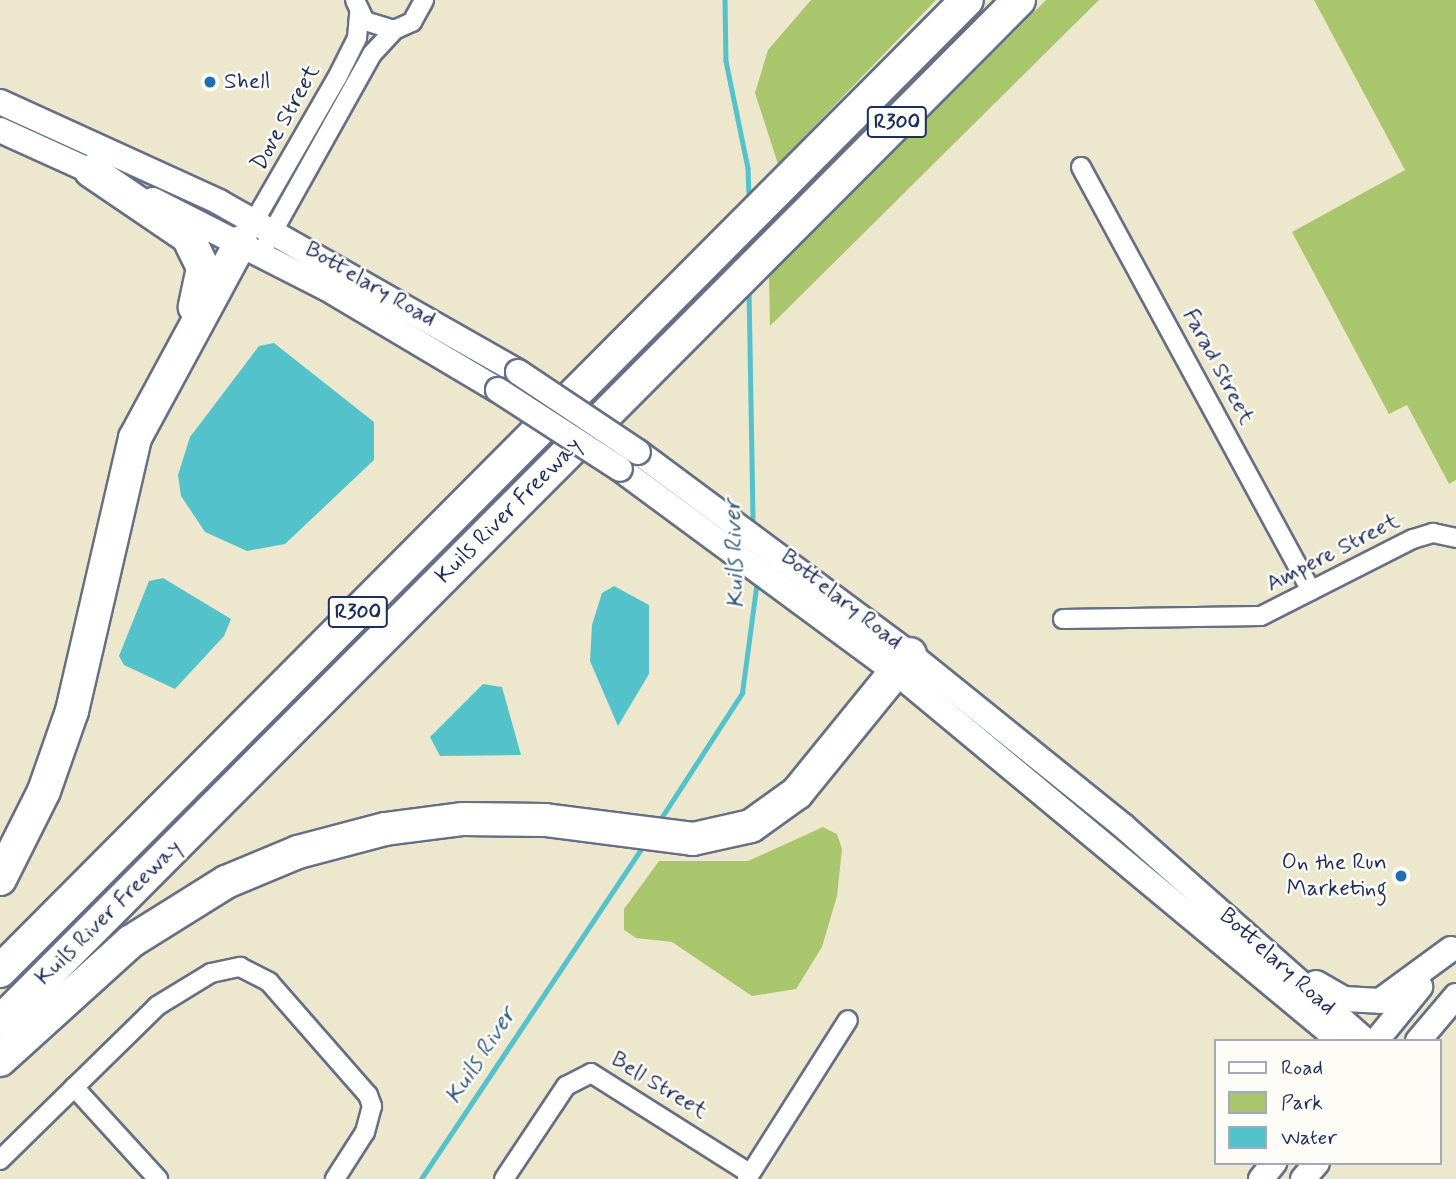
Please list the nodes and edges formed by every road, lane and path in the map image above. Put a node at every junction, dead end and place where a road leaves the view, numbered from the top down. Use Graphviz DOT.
graph roads {
  1 [pos="424,0"];
  2 [pos="948,0"];
  3 [pos="967,0"];
  4 [pos="1019,0"];
  5 [pos="354,5"];
  6 [pos="394,30"];
  7 [pos="907,57"];
  8 [pos="0,102"];
  9 [pos="0,130"];
  10 [pos="1081,167"];
  11 [pos="91,171"];
  12 [pos="258,237"];
  13 [pos="188,336"];
  14 [pos="1456,538"];
  15 [pos="1311,591"];
  16 [pos="1063,619"];
  17 [pos="904,663"];
  18 [pos="0,879"];
  19 [pos="1236,942"];
  20 [pos="1454,946"];
  21 [pos="0,971"];
  22 [pos="1456,996"];
  23 [pos="848,1020"];
  24 [pos="0,1022"];
  25 [pos="1309,1039"];
  26 [pos="1338,1039"];
  27 [pos="1363,1039"];
  28 [pos="1378,1039"];
  29 [pos="1420,1039"];
  30 [pos="0,1060"];
  31 [pos="74,1087"];
  32 [pos="0,1160"];
  33 [pos="1260,1165"];
  34 [pos="1272,1165"];
  35 [pos="1315,1165"];
  36 [pos="748,1176"];
  37 [pos="158,1179"];
  38 [pos="335,1179"];
  39 [pos="504,1179"];
  40 [pos="1249,1179"];
  41 [pos="1261,1179"];
  42 [pos="1303,1179"];
  1 -- 6 [label="street, Dove Street"];
  2 -- 7 [label="highway"];
  3 -- 7 [label="highway, Kuils River Freeway / R300"];
  4 -- 24 [label="highway, Kuils River Freeway / R300"];
  5 -- 6 [label="street, Dove Street"];
  5 -- 12 [label="street, Dove Street"];
  6 -- 12 [label="street, Dove Street"];
  7 -- 21 [label="highway, Kuils River Freeway / R300"];
  8 -- 12 [label="main road, Bottelary Road"];
  9 -- 11 [label="main road, Bottelary Road"];
  10 -- 15 [label="street, Farad Street"];
  11 -- 12 [label="main road, Bottelary Road"];
  11 -- 13 [label="highway"];
  12 -- 13 [label="highway"];
  12 -- 17 [label="main road, Bottelary Road, bridge"];
  12 -- 17 [label="main road, Bottelary Road, bridge"];
  13 -- 18 [label="highway"];
  14 -- 15 [label="street, Ampere Street"];
  15 -- 16 [label="street, Ampere Street"];
  17 -- 19 [label="main road, Bottelary Road"];
  17 -- 30 [label="highway"];
  19 -- 20 [label="main road"];
  19 -- 25 [label="main road"];
  19 -- 26 [label="main road, Bottelary Road"];
  19 -- 27 [label="main road, Bottelary Road"];
  20 -- 28 [label="main road"];
  22 -- 29 [label="main road"];
  23 -- 36 [label="street"];
  31 -- 32 [label="street"];
  31 -- 37 [label="street"];
  31 -- 38 [label="street"];
  33 -- 40 [label="main road"];
  34 -- 41 [label="main road"];
  35 -- 42 [label="main road"];
  36 -- 39 [label="street, Bell Street"];
}
